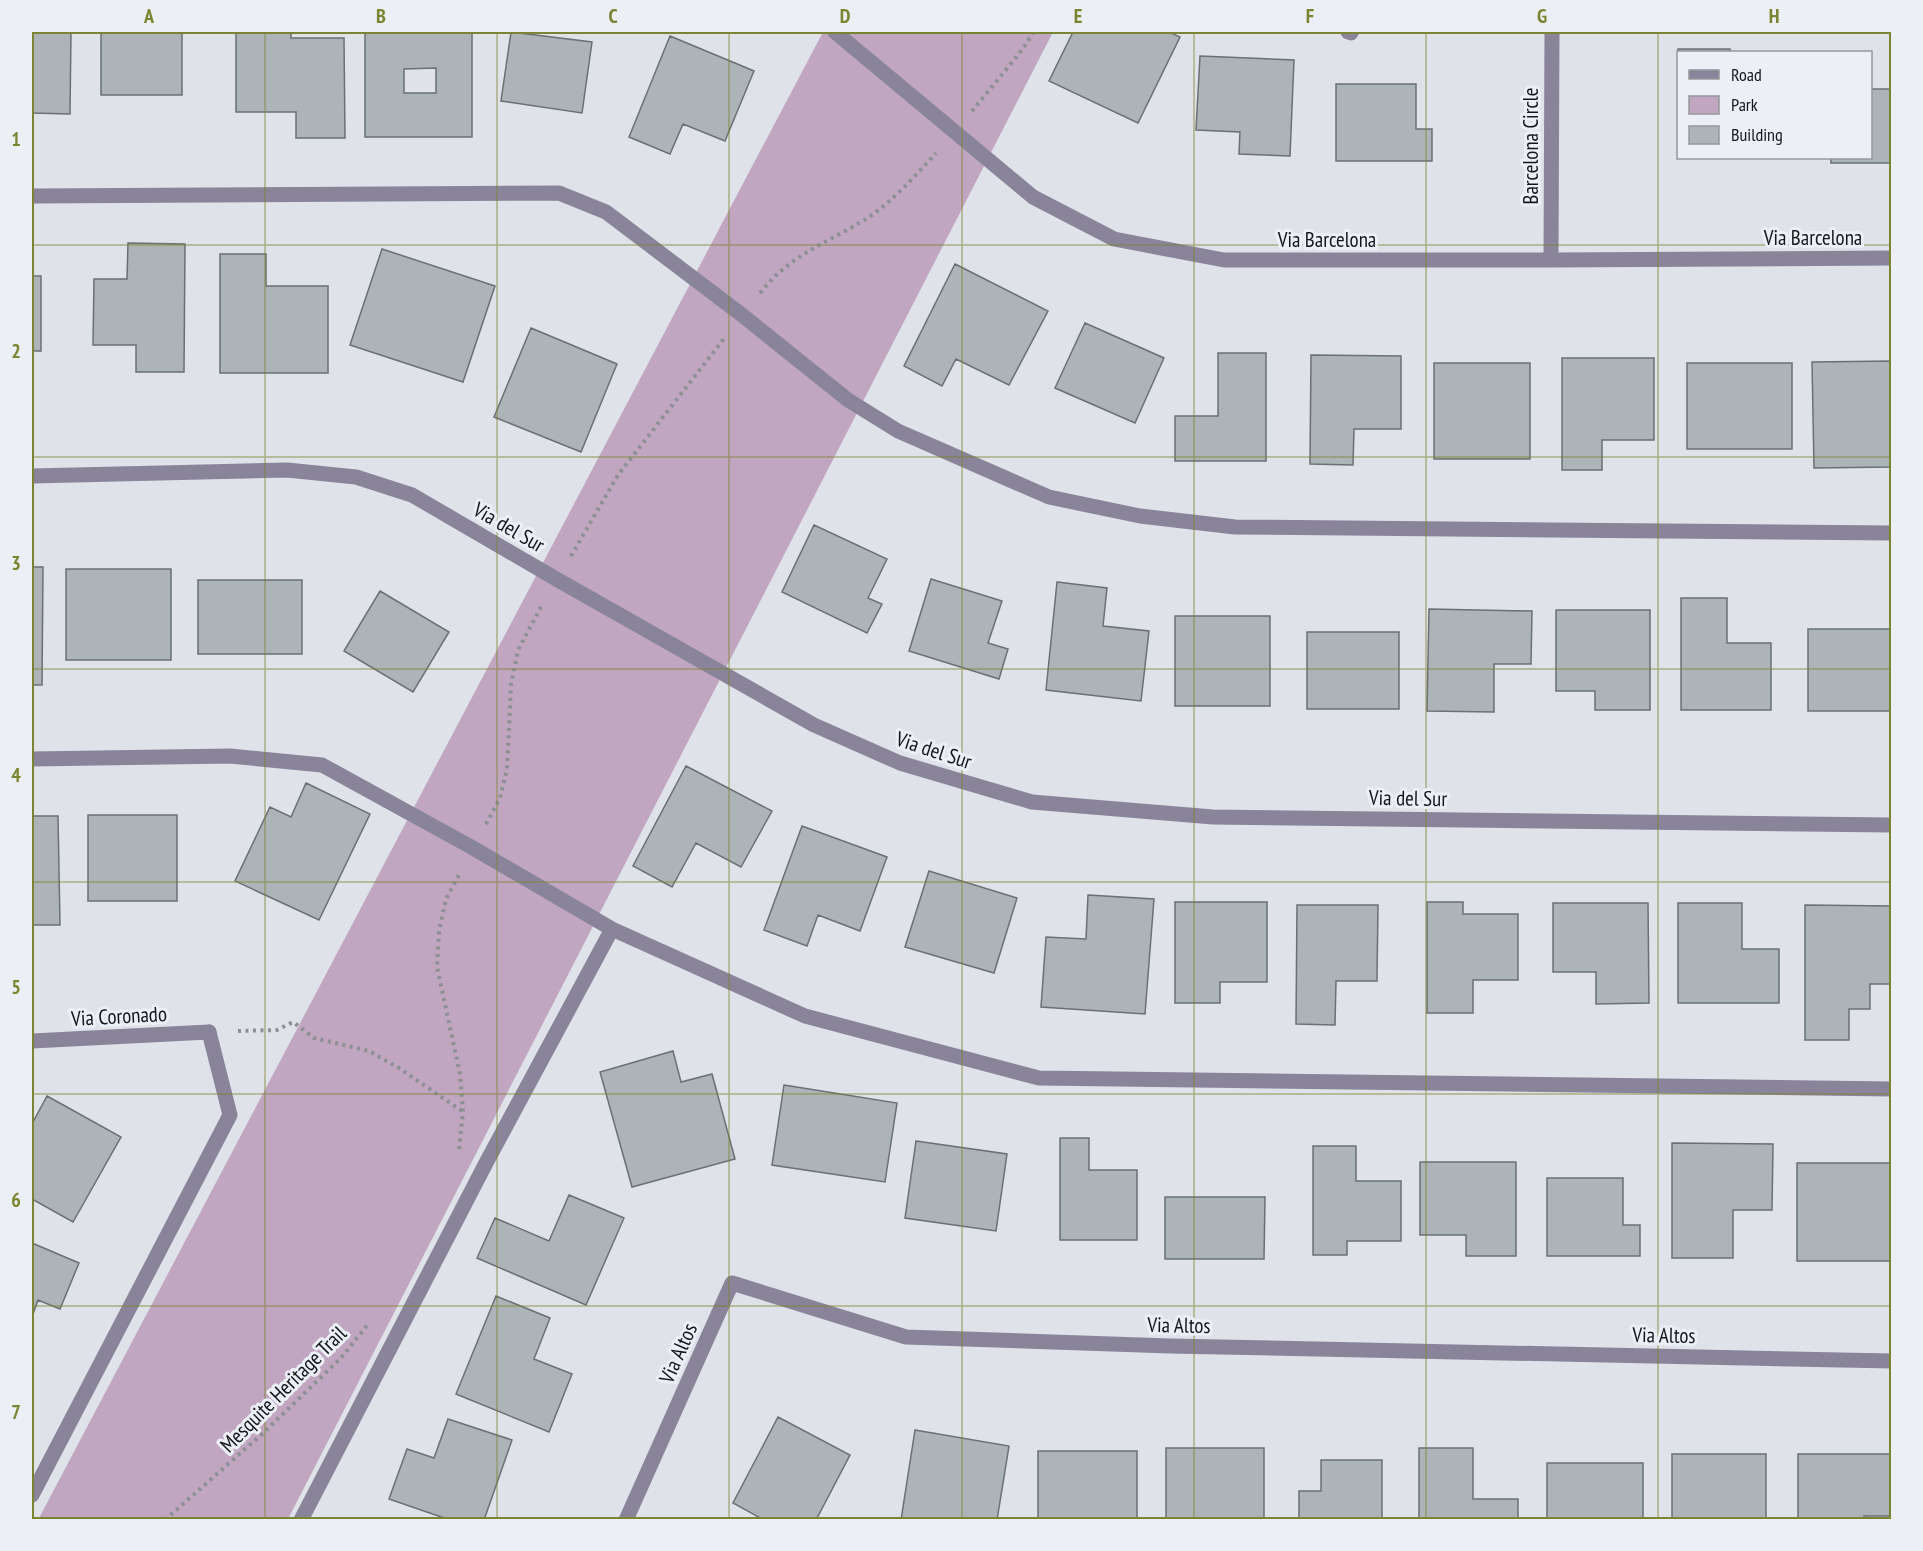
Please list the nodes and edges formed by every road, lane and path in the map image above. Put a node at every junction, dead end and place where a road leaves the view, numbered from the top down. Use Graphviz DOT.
graph roads {
  1 [pos="836,32"];
  2 [pos="1034,32"];
  3 [pos="1552,32"];
  4 [pos="982,100"];
  5 [pos="32,196"];
  6 [pos="1892,258"];
  7 [pos="1551,260"];
  8 [pos="32,476"];
  9 [pos="1892,533"];
  10 [pos="535,616"];
  11 [pos="32,759"];
  12 [pos="1892,825"];
  13 [pos="473,848"];
  14 [pos="612,930"];
  15 [pos="209,1032"];
  16 [pos="32,1041"];
  17 [pos="1892,1089"];
  18 [pos="463,1112"];
  19 [pos="459,1151"];
  20 [pos="370,1322"];
  21 [pos="1892,1360"];
  22 [pos="32,1495"];
  23 [pos="165,1520"];
  24 [pos="301,1520"];
  25 [pos="626,1520"];
  1 -- 7 [label="street, Via Barcelona"];
  2 -- 4 [label="path"];
  3 -- 7 [label="street, Barcelona Circle"];
  5 -- 9 [label="street"];
  6 -- 7 [label="street, Via Barcelona"];
  8 -- 12 [label="street, Via del Sur"];
  10 -- 13 [label="path"];
  11 -- 13 [label="street"];
  13 -- 14 [label="street"];
  13 -- 18 [label="path"];
  14 -- 17 [label="street"];
  14 -- 24 [label="street"];
  15 -- 16 [label="street, Via Coronado"];
  15 -- 18 [label="path"];
  15 -- 22 [label="street"];
  18 -- 19 [label="path"];
  20 -- 23 [label="path, Mesquite Heritage Trail"];
  21 -- 25 [label="street, Via Altos"];
}
